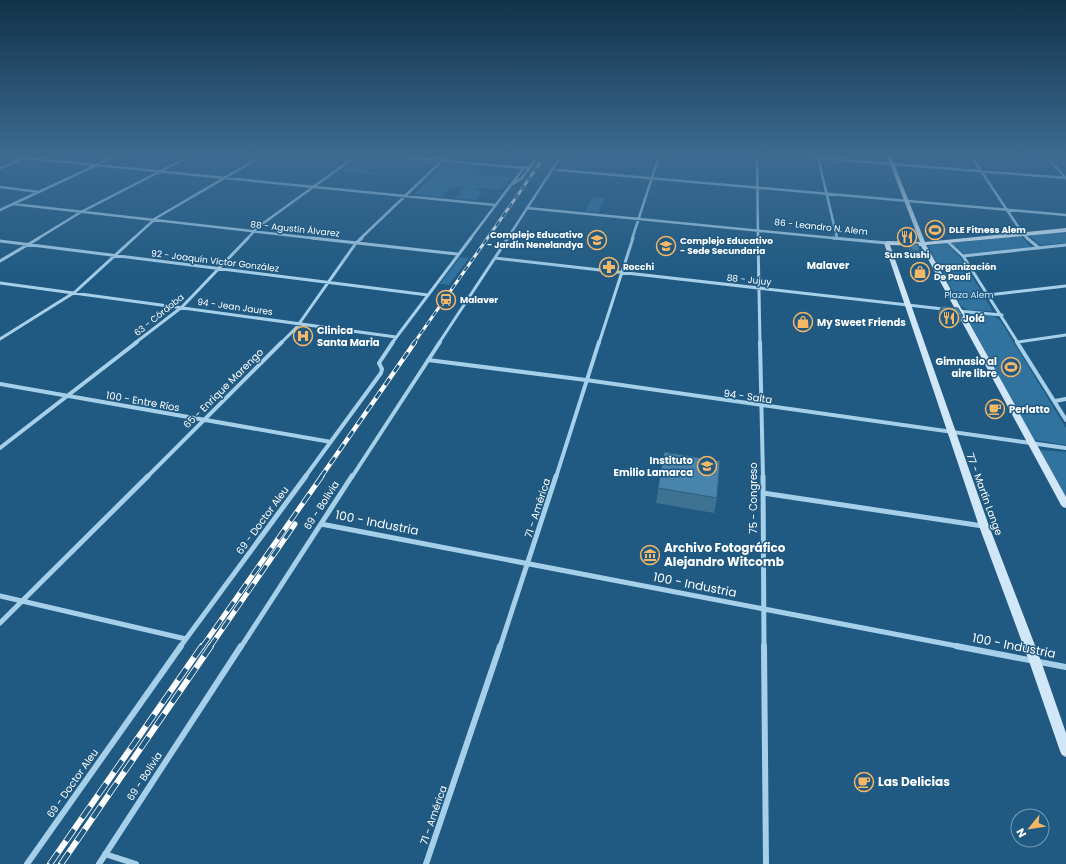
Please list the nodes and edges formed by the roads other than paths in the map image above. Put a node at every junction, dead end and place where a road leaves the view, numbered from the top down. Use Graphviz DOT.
graph roads {
  1 [pos="30,196"];
  2 [pos="112,196"];
  3 [pos="194,196"];
  4 [pos="301,196"];
  5 [pos="404,196"];
  6 [pos="407,196"];
  7 [pos="501,196"];
  8 [pos="535,196"];
  9 [pos="647,196"];
  10 [pos="758,196"];
  11 [pos="827,196"];
  12 [pos="853,196"];
  13 [pos="904,196"];
  14 [pos="997,196"];
  15 [pos="906,201"];
  16 [pos="13,204"];
  17 [pos="495,205"];
  18 [pos="527,208"];
  19 [pos="0,210"];
  20 [pos="1006,210"];
  21 [pos="81,212"];
  22 [pos="1066,215"];
  23 [pos="640,219"];
  24 [pos="154,220"];
  25 [pos="758,230"];
  26 [pos="1066,230"];
  27 [pos="253,231"];
  28 [pos="1023,234"];
  29 [pos="837,238"];
  30 [pos="0,241"];
  31 [pos="948,242"];
  32 [pos="356,243"];
  33 [pos="887,243"];
  34 [pos="923,244"];
  35 [pos="27,245"];
  36 [pos="1066,245"];
  37 [pos="1039,248"];
  38 [pos="457,254"];
  39 [pos="115,255"];
  40 [pos="963,256"];
  41 [pos="495,258"];
  42 [pos="0,261"];
  43 [pos="218,269"];
  44 [pos="622,273"];
  45 [pos="0,283"];
  46 [pos="329,283"];
  47 [pos="1066,286"];
  48 [pos="759,288"];
  49 [pos="75,292"];
  50 [pos="428,294"];
  51 [pos="988,295"];
  52 [pos="908,304"];
  53 [pos="182,307"];
  54 [pos="945,309"];
  55 [pos="956,310"];
  56 [pos="1002,315"];
  57 [pos="300,323"];
  58 [pos="1066,335"];
  59 [pos="396,337"];
  60 [pos="0,339"];
  61 [pos="1018,342"];
  62 [pos="428,360"];
  63 [pos="586,380"];
  64 [pos="0,384"];
  65 [pos="67,396"];
  66 [pos="1066,399"];
  67 [pos="1055,401"];
  68 [pos="762,406"];
  69 [pos="204,419"];
  70 [pos="1066,420"];
  71 [pos="952,433"];
  72 [pos="331,442"];
  73 [pos="1032,444"];
  74 [pos="0,448"];
  75 [pos="1066,448"];
  76 [pos="763,494"];
  77 [pos="1066,505"];
  78 [pos="321,524"];
  79 [pos="984,526"];
  80 [pos="528,564"];
  81 [pos="0,596"];
  82 [pos="22,601"];
  83 [pos="763,609"];
  84 [pos="0,624"];
  85 [pos="186,639"];
  86 [pos="1035,661"];
  87 [pos="1066,667"];
  88 [pos="1066,751"];
  89 [pos="105,854"];
  90 [pos="27,864"];
  91 [pos="99,864"];
  92 [pos="136,864"];
  93 [pos="426,864"];
  94 [pos="766,864"];
  1 -- 16 [label="street"];
  2 -- 21 [label="street"];
  3 -- 24 [label="street"];
  4 -- 27 [label="street, 63 - Córdoba"];
  5 -- 32 [label="street, 65 - Enrique Marengo"];
  6 -- 17 [label="street"];
  7 -- 17 [label="street, 69 - Doctor Aleu"];
  8 -- 18 [label="street, 69 - Bolivia"];
  9 -- 23 [label="street, 71 - América"];
  10 -- 25 [label="street, 75 - Congreso"];
  11 -- 29 [label="street"];
  12 -- 15 [label="street"];
  13 -- 15 [label="street"];
  14 -- 20 [label="street"];
  15 -- 20 [label="street"];
  15 -- 34 [label="street"];
  16 -- 19 [label="street"];
  16 -- 21 [label="street, 88 - Agustín Álvarez"];
  17 -- 38 [label="street, 69 - Doctor Aleu"];
  18 -- 23 [label="street, 86 - Leandro N. Alem"];
  18 -- 41 [label="street, 69 - Bolivia"];
  20 -- 22 [label="street"];
  20 -- 28 [label="street"];
  21 -- 24 [label="street, 88 - Agustín Álvarez"];
  21 -- 35 [label="street"];
  23 -- 25 [label="street, 86 - Leandro N. Alem"];
  23 -- 44 [label="street, 71 - América"];
  24 -- 27 [label="street, 88 - Agustín Álvarez"];
  24 -- 39 [label="street"];
  25 -- 29 [label="street, 86 - Leandro N. Alem"];
  25 -- 48 [label="street, 75 - Congreso"];
  26 -- 28 [label="street, 86 - Leandro N. Alem"];
  27 -- 32 [label="street, 88 - Agustín Álvarez"];
  27 -- 43 [label="street, 63 - Córdoba"];
  28 -- 31 [label="street, 86 - Leandro N. Alem"];
  28 -- 37 [label="street"];
  29 -- 33 [label="street, 86 - Leandro N. Alem"];
  30 -- 35 [label="street, 92 - Joaquín Víctor González"];
  31 -- 34 [label="street, 86 - Leandro N. Alem"];
  31 -- 40 [label="street"];
  32 -- 38 [label="street, 88 - Agustín Álvarez"];
  32 -- 46 [label="street, 65 - Enrique Marengo"];
  33 -- 34 [label="street, 86 - Leandro N. Alem"];
  33 -- 52 [label="street, 77 - Martín Lange"];
  34 -- 55 [label="street"];
  35 -- 39 [label="street, 92 - Joaquín Víctor González"];
  35 -- 42 [label="street"];
  36 -- 37 [label="street"];
  37 -- 40 [label="street"];
  38 -- 50 [label="street, 69 - Doctor Aleu"];
  39 -- 43 [label="street, 92 - Joaquín Víctor González"];
  39 -- 49 [label="street"];
  40 -- 51 [label="street"];
  41 -- 44 [label="street, 88 - Jujuy"];
  41 -- 62 [label="street, 69 - Bolivia"];
  43 -- 46 [label="street, 92 - Joaquín Víctor González"];
  43 -- 53 [label="street, 63 - Córdoba"];
  44 -- 48 [label="street, 88 - Jujuy"];
  44 -- 63 [label="street, 71 - América"];
  45 -- 49 [label="street, 94 - Jean Jaures"];
  46 -- 50 [label="street, 92 - Joaquín Víctor González"];
  46 -- 57 [label="street, 65 - Enrique Marengo"];
  47 -- 51 [label="street"];
  48 -- 52 [label="street, 88 - Jujuy"];
  48 -- 68 [label="street, 75 - Congreso"];
  49 -- 53 [label="street, 94 - Jean Jaures"];
  49 -- 60 [label="street"];
  50 -- 59 [label="street, 69 - Doctor Aleu"];
  51 -- 56 [label="street"];
  52 -- 54 [label="street, 88 - Jujuy"];
  52 -- 71 [label="street, 77 - Martín Lange"];
  53 -- 57 [label="street, 94 - Jean Jaures"];
  53 -- 65 [label="street, 63 - Córdoba"];
  55 -- 56 [label="street"];
  55 -- 73 [label="street"];
  56 -- 61 [label="street"];
  57 -- 59 [label="street, 94 - Jean Jaures"];
  57 -- 69 [label="street, 65 - Enrique Marengo"];
  58 -- 61 [label="street"];
  59 -- 72 [label="street, 69 - Doctor Aleu"];
  61 -- 67 [label="street"];
  62 -- 63 [label="street, 94 - Salta"];
  62 -- 78 [label="street, 69 - Bolivia"];
  63 -- 68 [label="street, 94 - Salta"];
  63 -- 80 [label="street, 71 - América"];
  64 -- 65 [label="street, 100 - Entre Ríos"];
  65 -- 69 [label="street, 100 - Entre Ríos"];
  65 -- 74 [label="street, 63 - Córdoba"];
  66 -- 67 [label="street"];
  67 -- 70 [label="street"];
  68 -- 71 [label="street, 94 - Salta"];
  68 -- 76 [label="street, 75 - Congreso"];
  69 -- 72 [label="street, 100 - Entre Ríos"];
  69 -- 82 [label="street, 65 - Enrique Marengo"];
  71 -- 73 [label="street, 94 - Salta"];
  71 -- 79 [label="street, 77 - Martín Lange"];
  72 -- 85 [label="street, 69 - Doctor Aleu"];
  73 -- 75 [label="street, 94 - Salta"];
  73 -- 77 [label="street"];
  76 -- 79 [label="street"];
  76 -- 83 [label="street, 75 - Congreso"];
  78 -- 80 [label="street, 100 - Industria"];
  78 -- 89 [label="street, 69 - Bolivia"];
  79 -- 86 [label="street, 77 - Martín Lange"];
  80 -- 83 [label="street, 100 - Industria"];
  80 -- 93 [label="street, 71 - América"];
  81 -- 82 [label="street"];
  82 -- 84 [label="street, 65 - Enrique Marengo"];
  82 -- 85 [label="street"];
  83 -- 86 [label="street, 100 - Industria"];
  83 -- 94 [label="street, 75 - Congreso"];
  85 -- 90 [label="street, 69 - Doctor Aleu"];
  86 -- 87 [label="street, 100 - Industria"];
  86 -- 88 [label="street, 77 - Martín Lange"];
  89 -- 91 [label="street, 69 - Bolivia"];
  89 -- 92 [label="street"];
}
